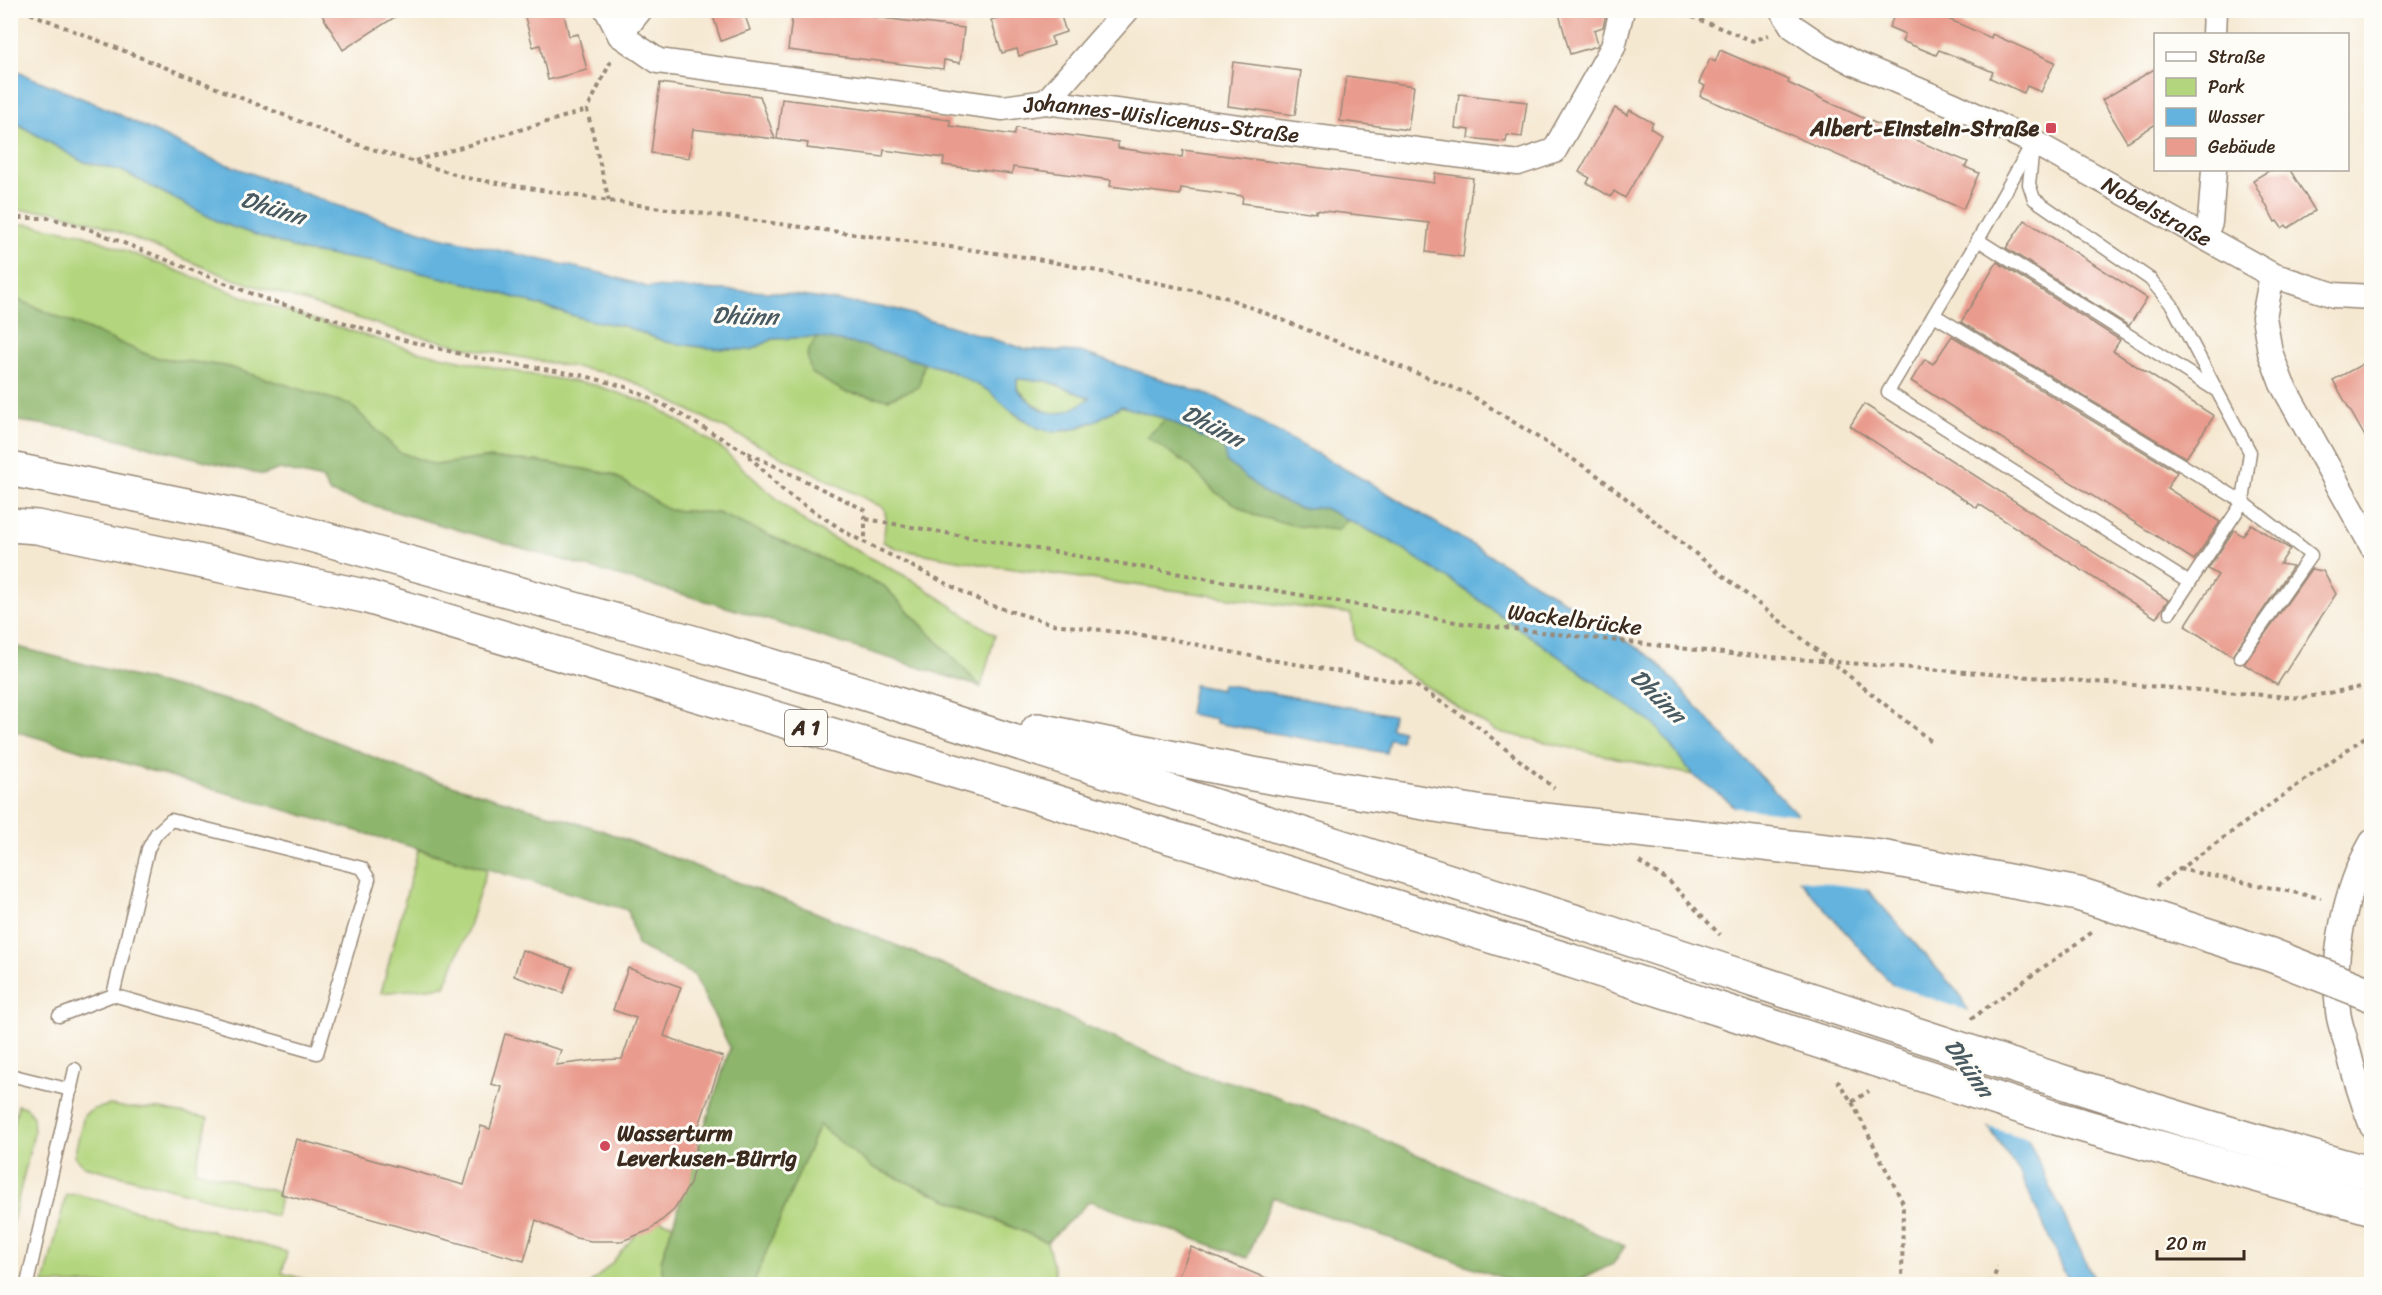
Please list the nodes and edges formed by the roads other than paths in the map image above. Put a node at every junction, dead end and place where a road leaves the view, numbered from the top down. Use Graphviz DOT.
graph roads {
  1 [pos="607,10"];
  2 [pos="640,10"];
  3 [pos="1127,10"];
  4 [pos="1622,10"];
  5 [pos="2215,10"];
  6 [pos="1787,18"];
  7 [pos="2214,33"];
  8 [pos="620,35"];
  9 [pos="1046,102"];
  10 [pos="2033,142"];
  11 [pos="2214,171"];
  12 [pos="2204,237"];
  13 [pos="1978,240"];
  14 [pos="2272,275"];
  15 [pos="2372,297"];
  16 [pos="1934,315"];
  17 [pos="2217,391"];
  18 [pos="10,469"];
  19 [pos="2243,502"];
  20 [pos="10,525"];
  21 [pos="2372,546"];
  22 [pos="2188,582"];
  23 [pos="2170,612"];
  24 [pos="2240,657"];
  25 [pos="866,694"];
  26 [pos="2372,842"];
  27 [pos="113,995"];
  28 [pos="2372,995"];
  29 [pos="59,1016"];
  30 [pos="75,1069"];
  31 [pos="10,1075"];
  32 [pos="70,1090"];
  33 [pos="2372,1126"];
  34 [pos="2372,1174"];
  35 [pos="2372,1208"];
  36 [pos="27,1284"];
  1 -- 8 [label="street"];
  2 -- 8 [label="street"];
  3 -- 9 [label="street"];
  4 -- 9 [label="street, Johannes-Wislicenus-Straße"];
  5 -- 7 [label="street"];
  6 -- 10 [label="street, Nobelstraße"];
  8 -- 9 [label="street, Johannes-Wislicenus-Straße"];
  10 -- 12 [label="street, Nobelstraße"];
  10 -- 13 [label="lane"];
  10 -- 17 [label="lane"];
  11 -- 12 [label="street"];
  12 -- 14 [label="street, Nobelstraße"];
  13 -- 16 [label="lane"];
  13 -- 17 [label="lane"];
  14 -- 15 [label="street"];
  14 -- 21 [label="street"];
  16 -- 19 [label="lane"];
  16 -- 22 [label="lane"];
  17 -- 19 [label="lane"];
  18 -- 25 [label="highway, A 1"];
  19 -- 22 [label="lane"];
  19 -- 24 [label="lane"];
  20 -- 35 [label="highway, A 1, bridge"];
  22 -- 23 [label="lane"];
  25 -- 28 [label="highway, bridge"];
  25 -- 34 [label="highway, A 1, bridge"];
  26 -- 33 [label="street"];
  27 -- 27 [label="lane"];
  27 -- 29 [label="lane"];
  30 -- 32 [label="lane"];
  31 -- 32 [label="lane"];
  32 -- 36 [label="lane"];
}
